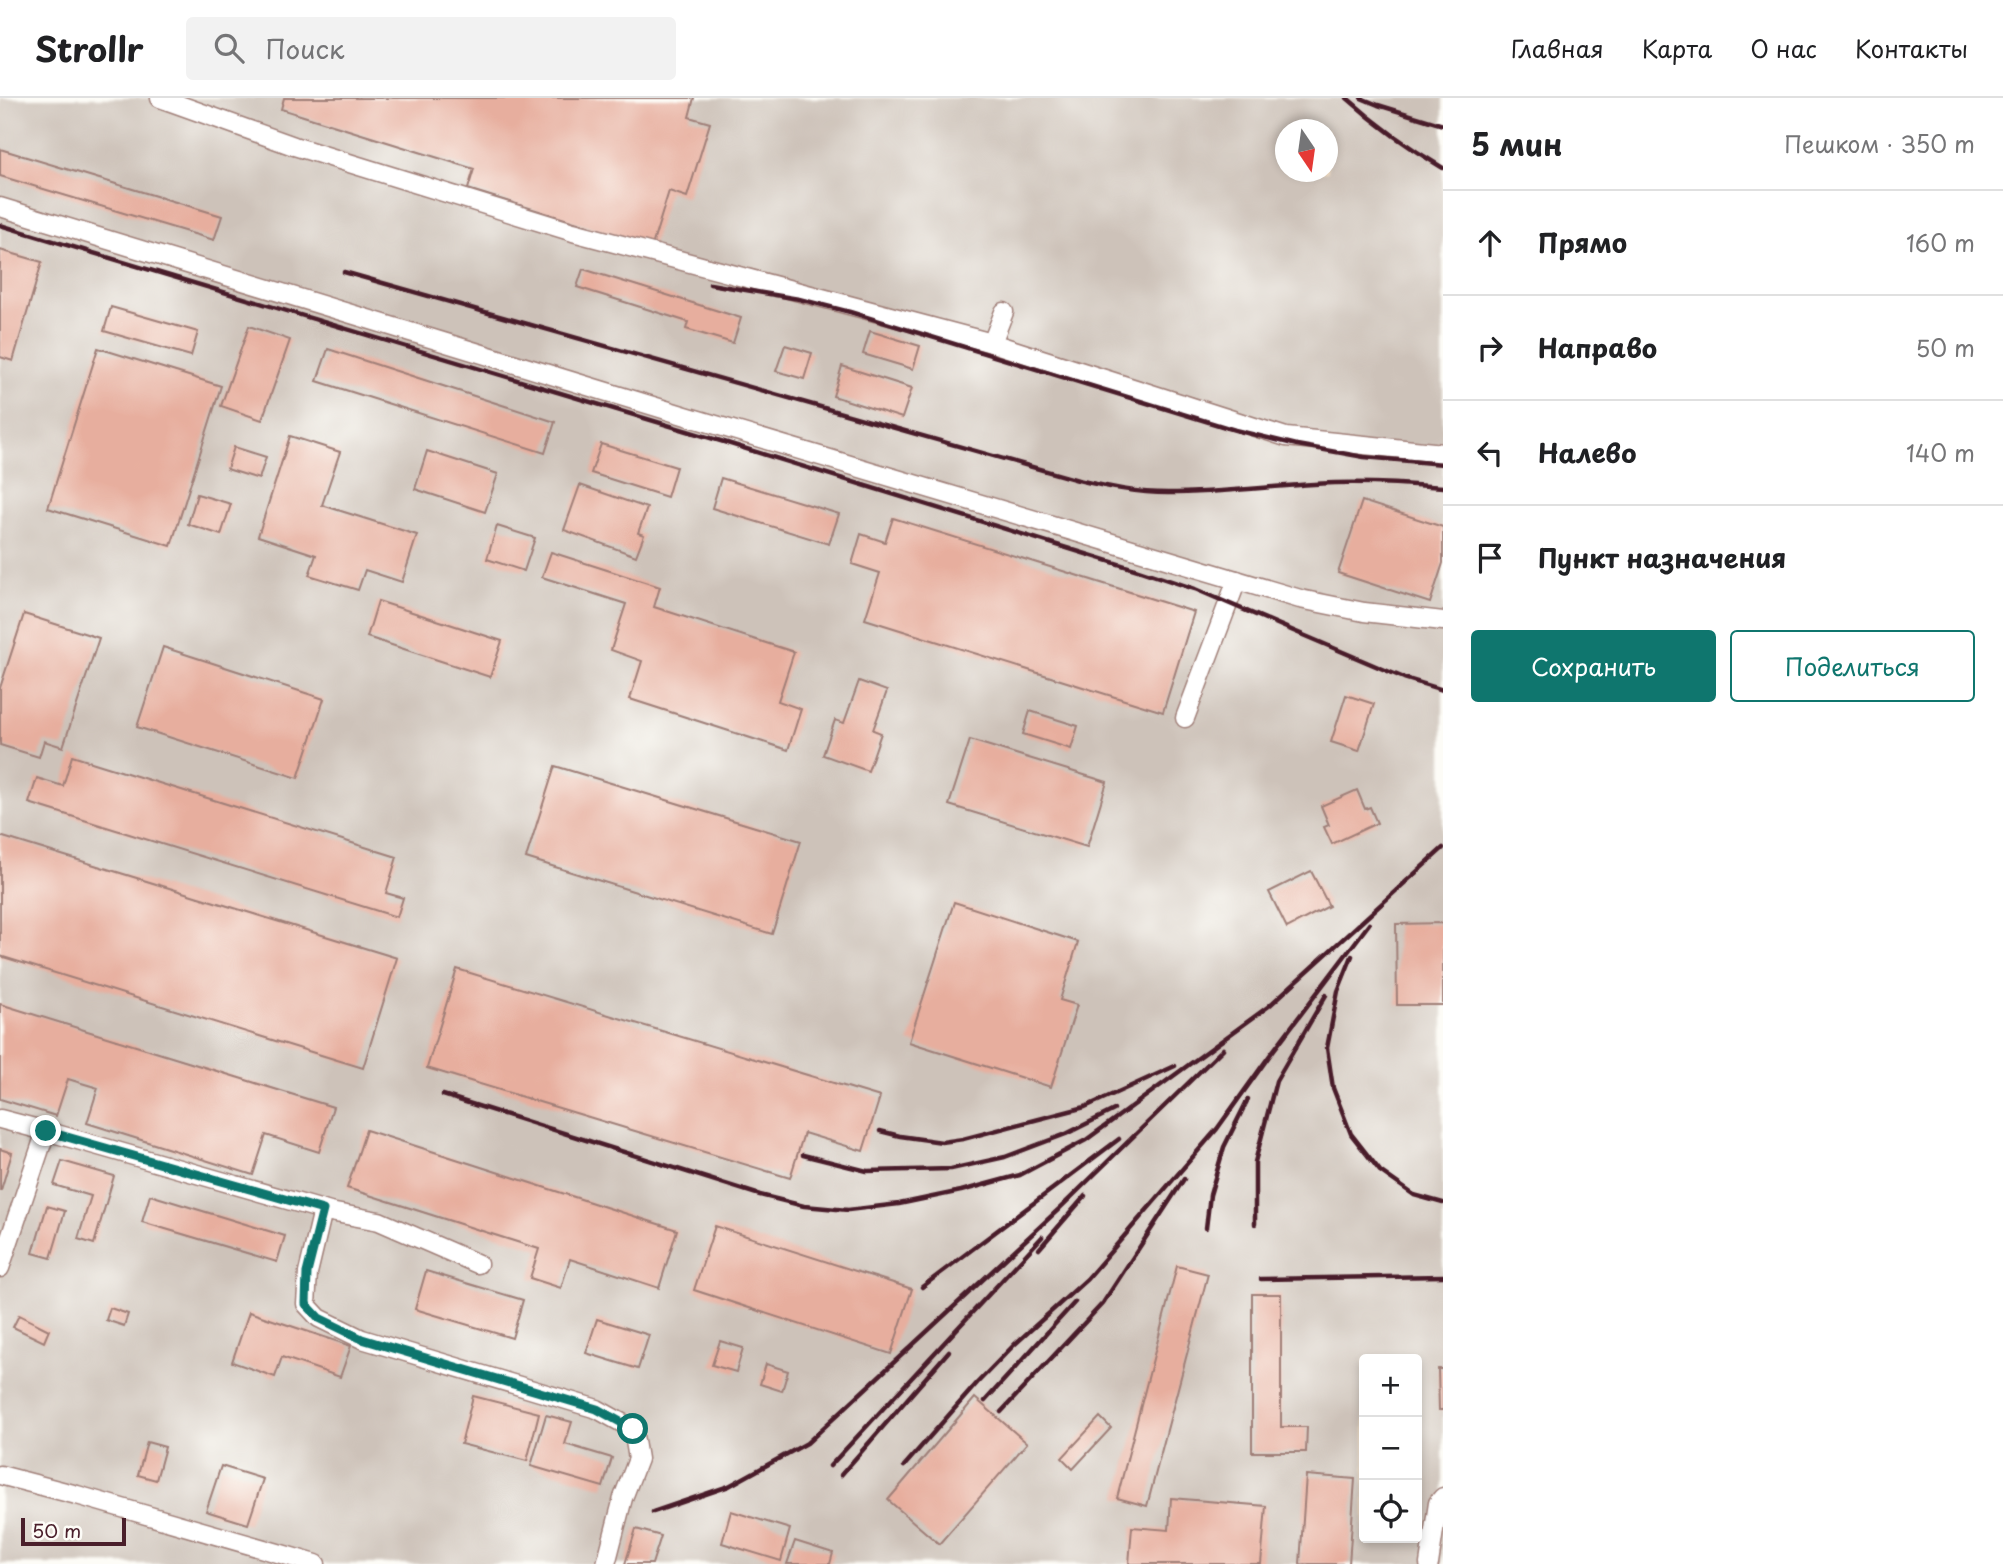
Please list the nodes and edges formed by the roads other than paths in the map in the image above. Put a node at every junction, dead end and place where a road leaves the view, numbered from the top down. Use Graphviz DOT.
graph roads {
  1 [pos="160,98"];
  2 [pos="0,207"];
  3 [pos="1004,312"];
  4 [pos="992,343"];
  5 [pos="1443,453"];
  6 [pos="1237,580"];
  7 [pos="1443,621"];
  8 [pos="1185,718"];
  9 [pos="0,1119"];
  10 [pos="46,1131"];
  11 [pos="323,1210"];
  12 [pos="478,1264"];
  13 [pos="0,1268"];
  14 [pos="0,1475"];
  15 [pos="1443,1497"];
  16 [pos="316,1564"];
  17 [pos="606,1564"];
  18 [pos="1430,1564"];
  1 -- 4 [label="lane"];
  2 -- 6 [label="lane"];
  3 -- 4 [label="lane"];
  4 -- 5 [label="lane"];
  6 -- 7 [label="lane"];
  6 -- 8 [label="lane"];
  9 -- 10 [label="lane"];
  10 -- 11 [label="lane"];
  10 -- 13 [label="lane"];
  11 -- 12 [label="lane"];
  11 -- 17 [label="lane"];
  14 -- 16 [label="lane"];
  15 -- 18 [label="lane"];
}
